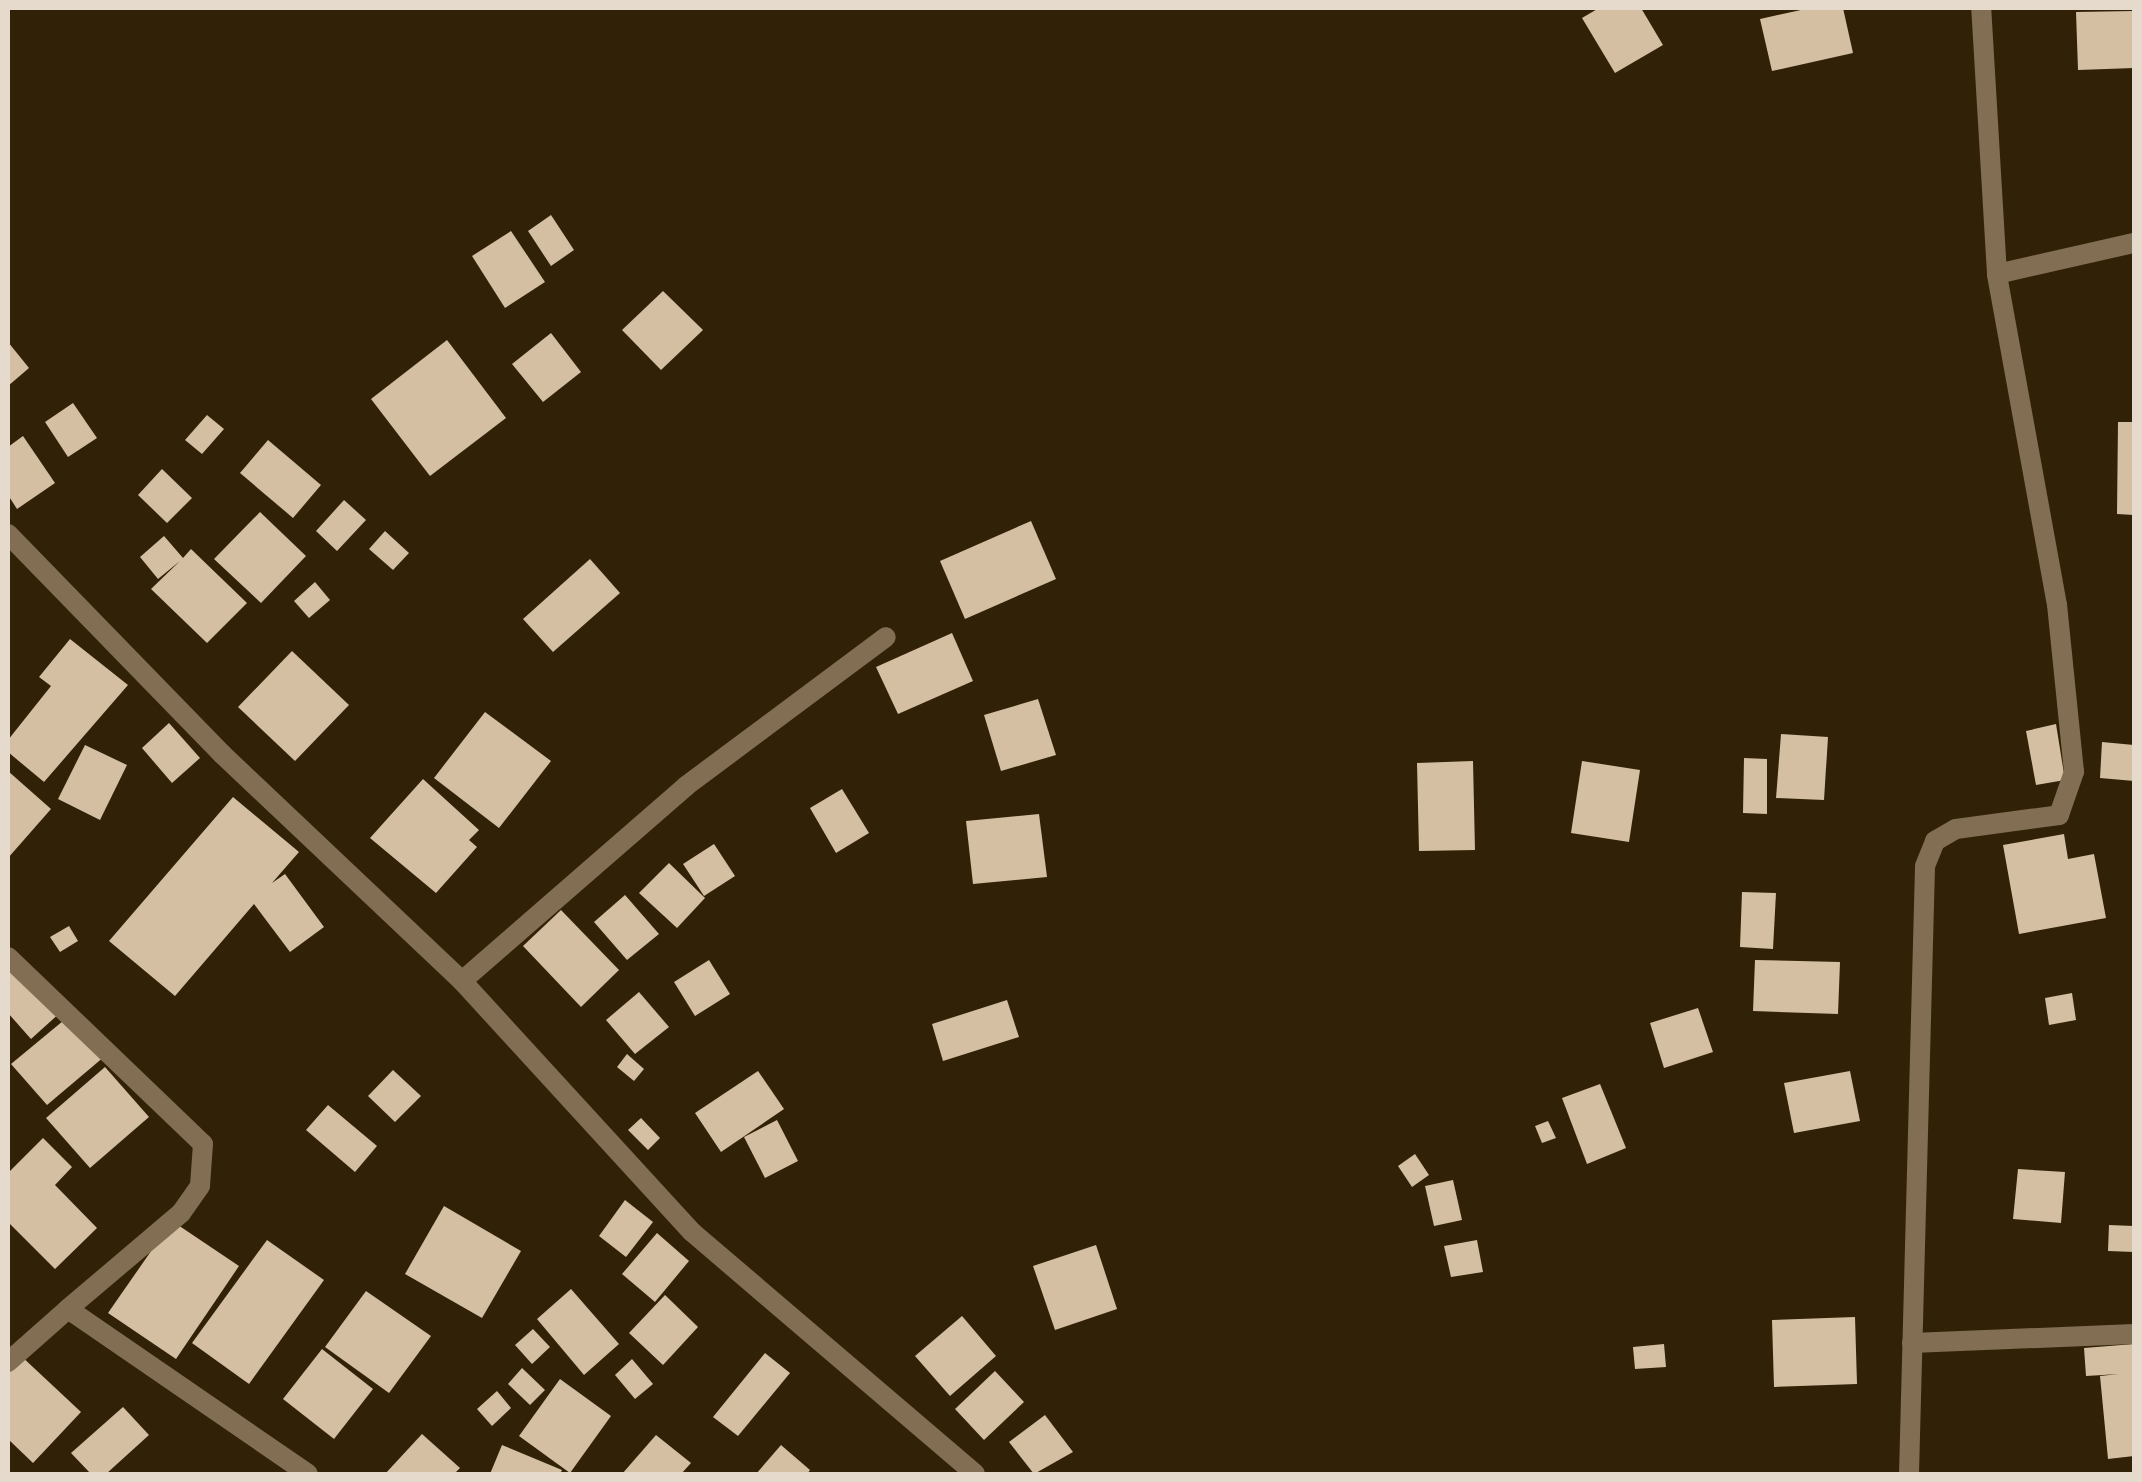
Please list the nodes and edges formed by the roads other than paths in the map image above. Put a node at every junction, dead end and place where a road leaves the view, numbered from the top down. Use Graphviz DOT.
graph roads {
  1 [pos="1981,8"];
  2 [pos="2134,243"];
  3 [pos="1997,274"];
  4 [pos="8,534"];
  5 [pos="886,637"];
  6 [pos="8,957"];
  7 [pos="462,981"];
  8 [pos="68,1309"];
  9 [pos="2134,1334"];
  10 [pos="1912,1343"];
  11 [pos="8,1362"];
  12 [pos="308,1474"];
  13 [pos="975,1474"];
  14 [pos="1909,1474"];
  1 -- 3 [label="street"];
  2 -- 3 [label="street"];
  3 -- 10 [label="street"];
  4 -- 7 [label="street"];
  5 -- 7 [label="street"];
  6 -- 8 [label="street"];
  7 -- 13 [label="street"];
  8 -- 11 [label="street"];
  8 -- 12 [label="street"];
  9 -- 10 [label="street"];
  10 -- 14 [label="street"];
}
